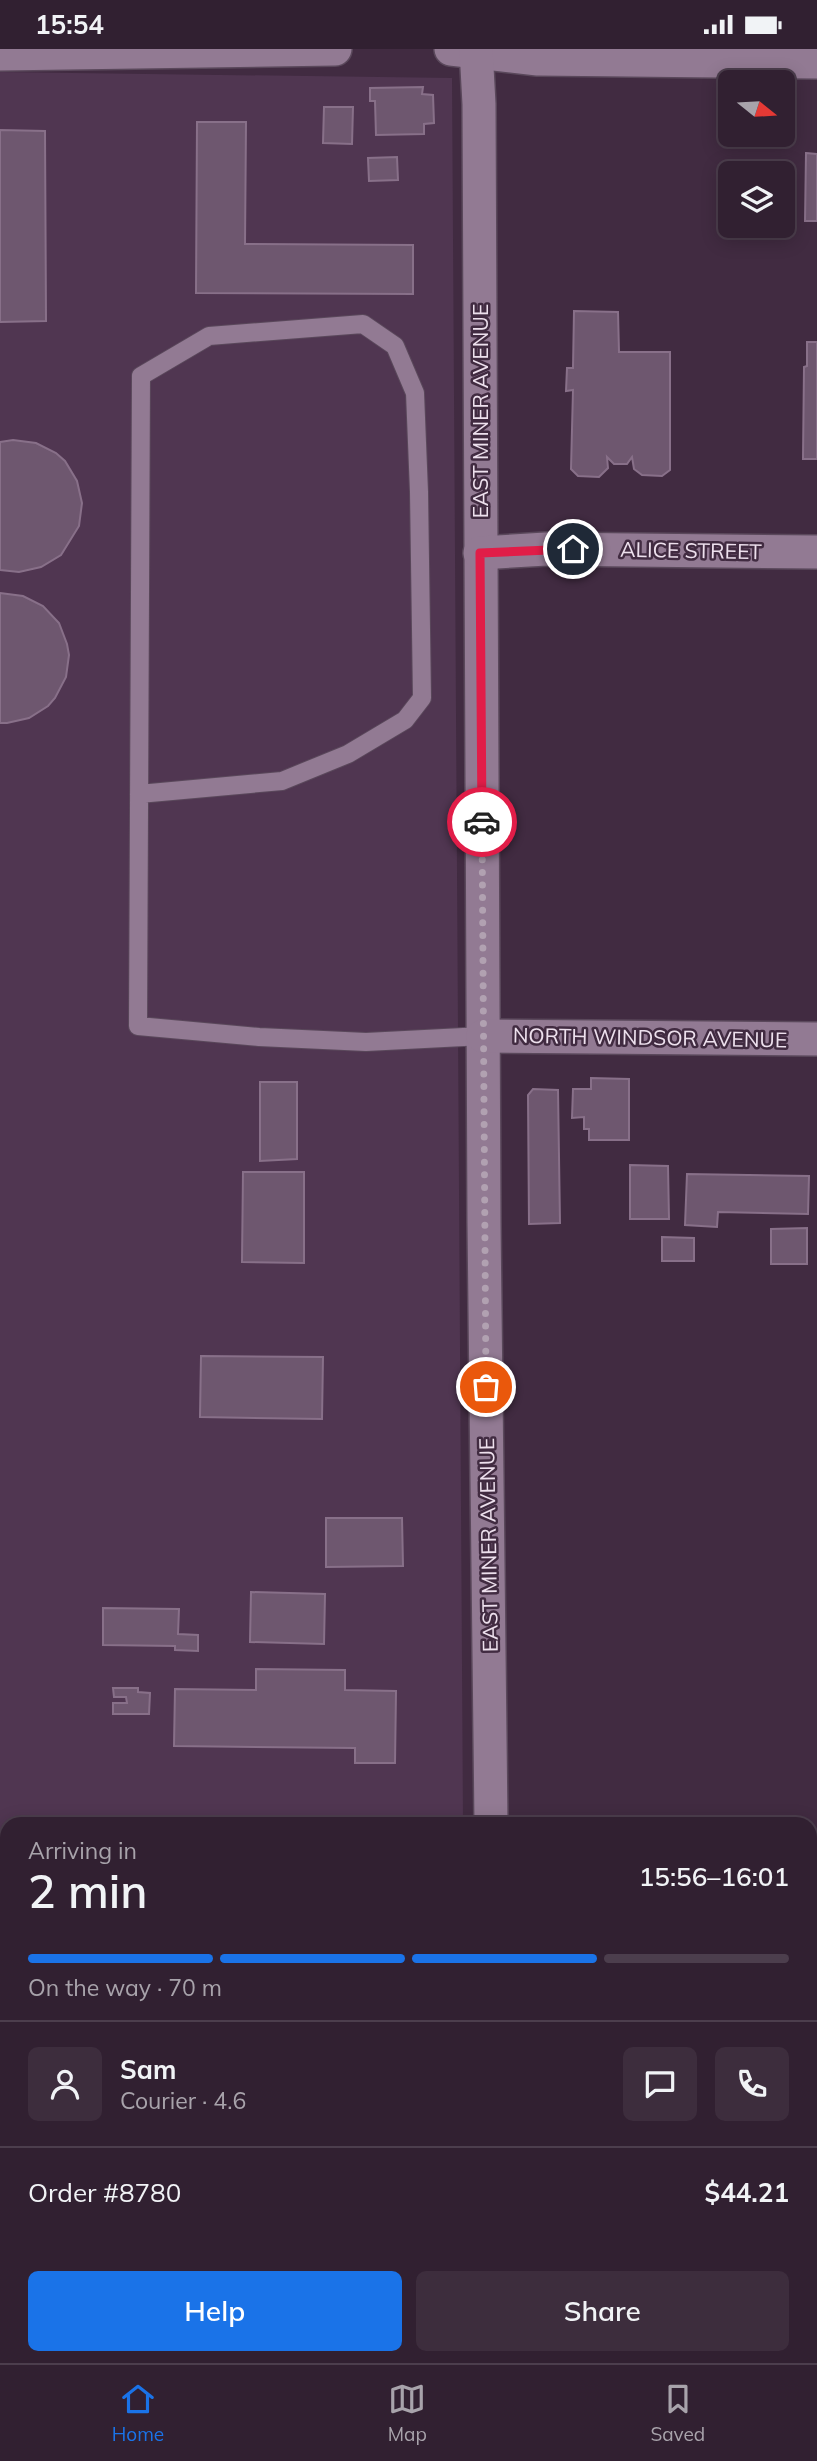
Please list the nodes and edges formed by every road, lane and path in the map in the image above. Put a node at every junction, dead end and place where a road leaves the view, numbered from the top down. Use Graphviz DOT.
graph roads {
  1 [pos="335,49"];
  2 [pos="155,50"];
  3 [pos="468,50"];
  4 [pos="0,54"];
  5 [pos="817,62"];
  6 [pos="817,552"];
  7 [pos="480,553"];
  8 [pos="139,794"];
  9 [pos="483,1035"];
  10 [pos="817,1039"];
  11 [pos="491,1817"];
  1 -- 2 [label="street"];
  2 -- 4 [label="street"];
  3 -- 5 [label="street"];
  3 -- 7 [label="street, EAST MINER AVENUE"];
  6 -- 7 [label="street, ALICE STREET"];
  7 -- 9 [label="street, EAST MINER AVENUE"];
  8 -- 8 [label="lane"];
  8 -- 9 [label="lane"];
  9 -- 10 [label="street, NORTH WINDSOR AVENUE"];
  9 -- 11 [label="street, EAST MINER AVENUE"];
}
